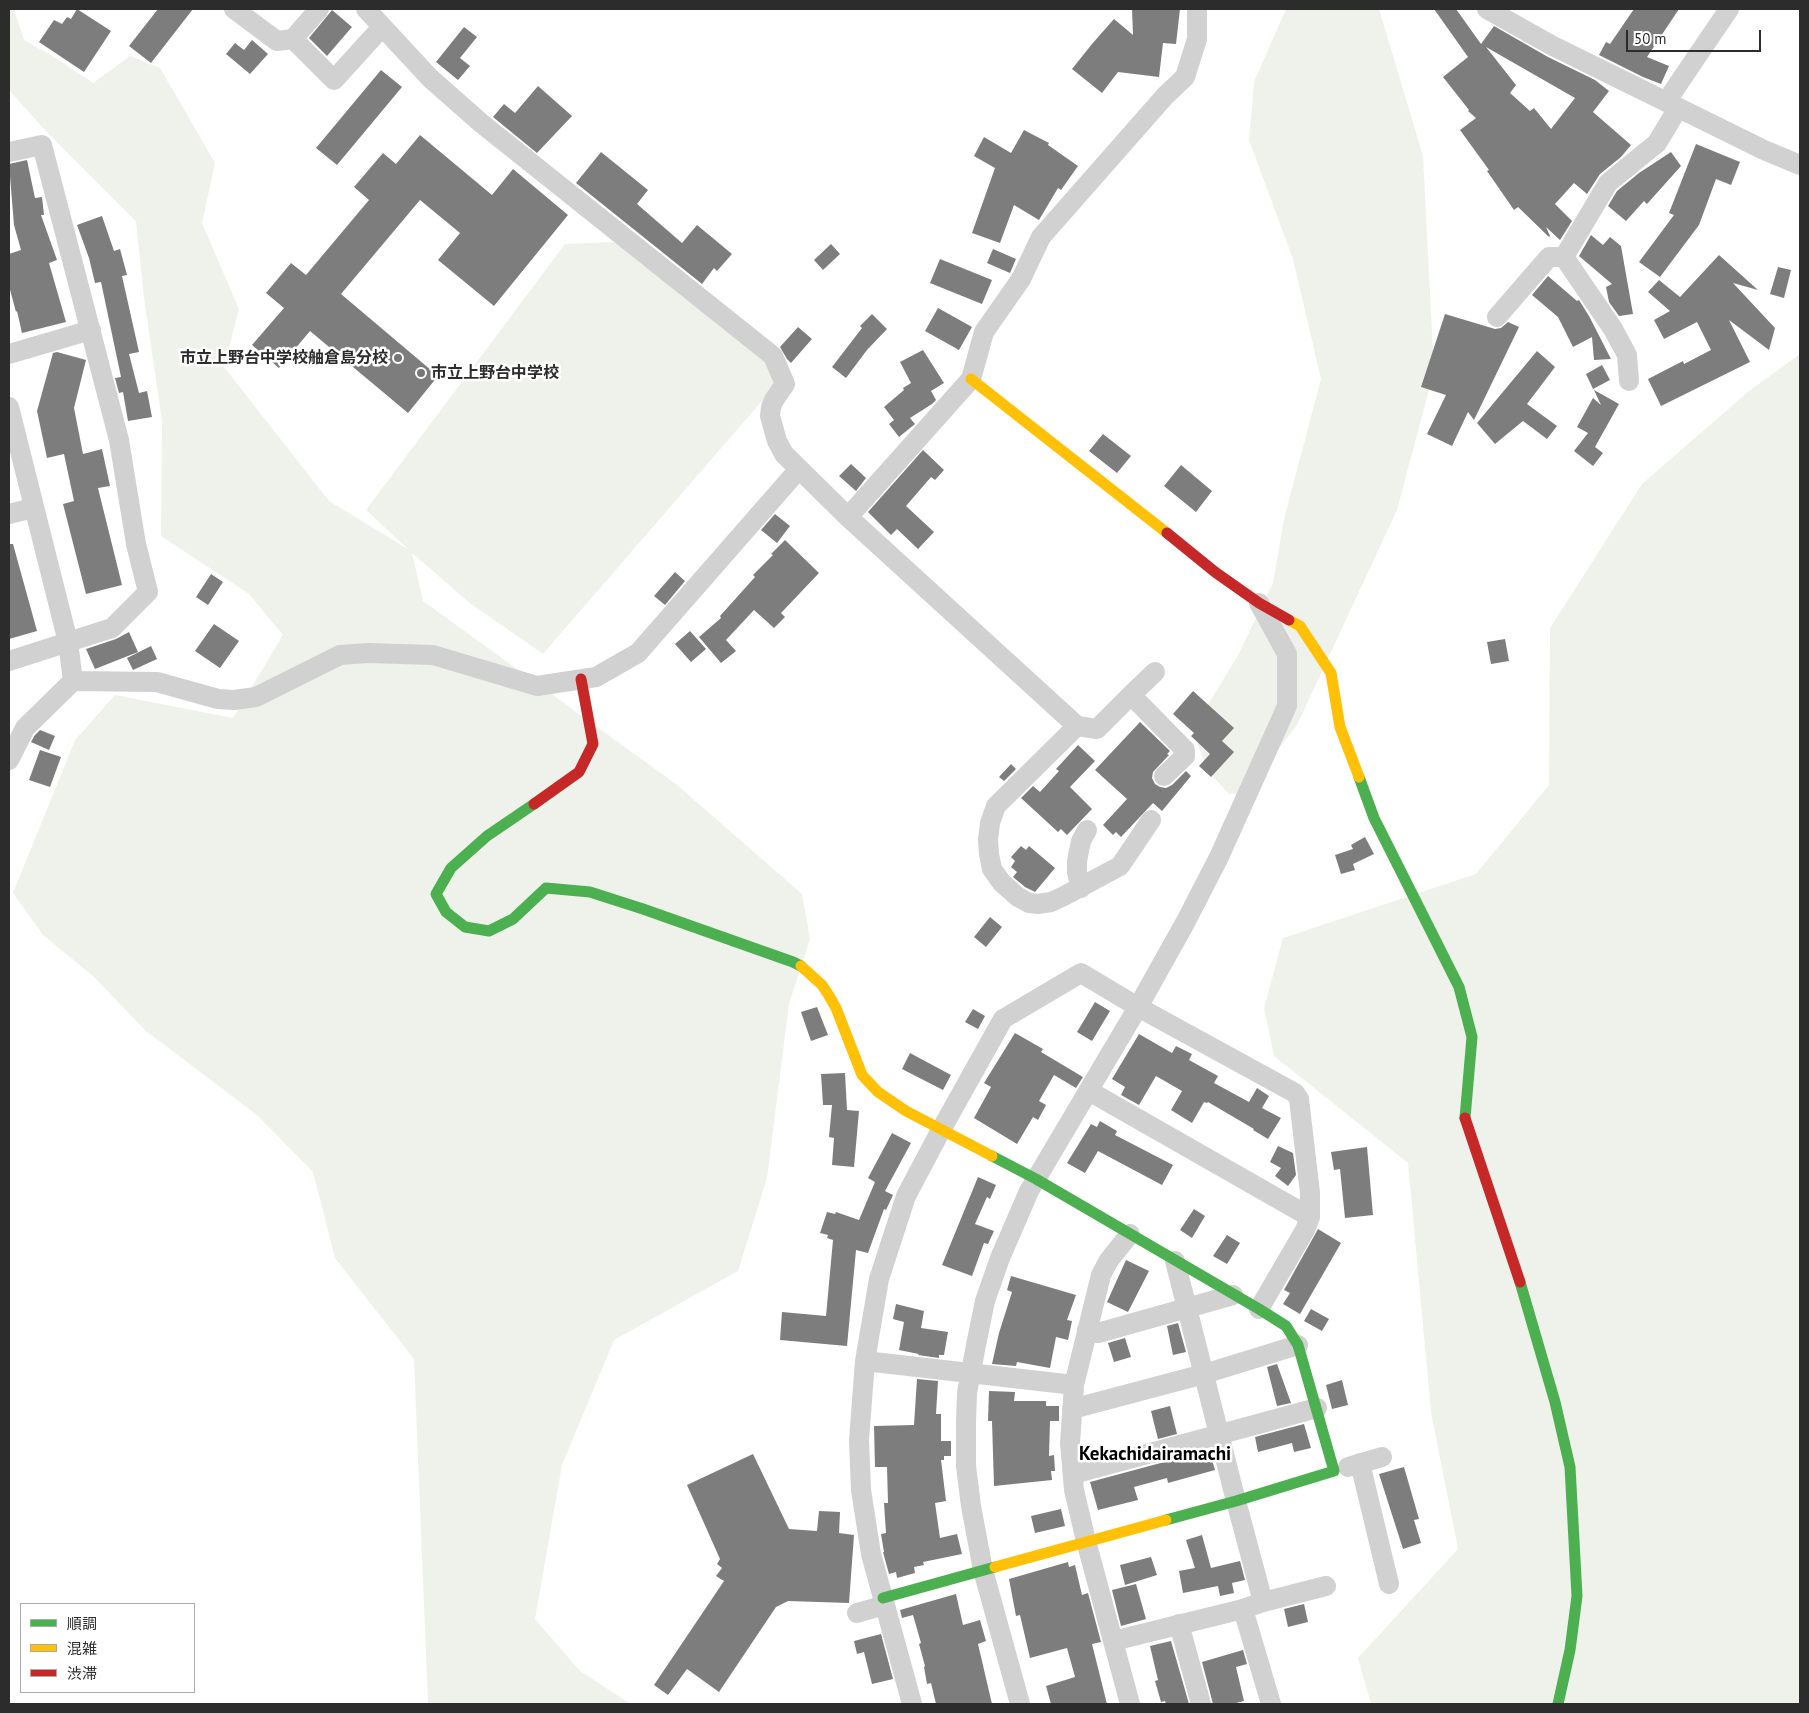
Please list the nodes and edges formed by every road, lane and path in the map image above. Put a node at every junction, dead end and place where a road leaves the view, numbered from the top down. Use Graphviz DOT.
graph roads {
  1 [pos="234,9"];
  2 [pos="319,9"];
  3 [pos="1196,9"];
  4 [pos="1487,9"];
  5 [pos="1729,9"];
  6 [pos="374,15"];
  7 [pos="293,39"];
  8 [pos="1672,105"];
  9 [pos="9,152"];
  10 [pos="1800,165"];
  11 [pos="1564,257"];
  12 [pos="1497,317"];
  13 [pos="91,330"];
  14 [pos="9,354"];
  15 [pos="971,379"];
  16 [pos="1629,382"];
  17 [pos="9,407"];
  18 [pos="799,469"];
  19 [pos="33,508"];
  20 [pos="9,514"];
  21 [pos="848,517"];
  22 [pos="1259,603"];
  23 [pos="68,642"];
  24 [pos="9,661"];
  25 [pos="1155,672"];
  26 [pos="580,679"];
  27 [pos="73,681"];
  28 [pos="1131,695"];
  29 [pos="1077,726"];
  30 [pos="9,760"];
  31 [pos="1164,776"];
  32 [pos="1151,820"];
  33 [pos="1087,830"];
  34 [pos="1081,888"];
  35 [pos="1138,1007"];
  36 [pos="1088,1091"];
  37 [pos="941,1130"];
  38 [pos="1036,1179"];
  39 [pos="1310,1217"];
  40 [pos="1130,1234"];
  41 [pos="1175,1261"];
  42 [pos="1233,1294"];
  43 [pos="1187,1308"];
  44 [pos="1259,1309"];
  45 [pos="1087,1330"];
  46 [pos="1298,1345"];
  47 [pos="865,1361"];
  48 [pos="971,1373"];
  49 [pos="1204,1374"];
  50 [pos="1074,1385"];
  51 [pos="1317,1408"];
  52 [pos="1072,1410"];
  53 [pos="1219,1434"];
  54 [pos="1382,1457"];
  55 [pos="1360,1463"];
  56 [pos="1334,1471"];
  57 [pos="1073,1474"];
  58 [pos="1236,1501"];
  59 [pos="1086,1541"];
  60 [pos="982,1570"];
  61 [pos="1389,1584"];
  62 [pos="1326,1586"];
  63 [pos="884,1601"];
  64 [pos="1263,1602"];
  65 [pos="1243,1609"];
  66 [pos="857,1613"];
  67 [pos="1179,1624"];
  68 [pos="1113,1641"];
  69 [pos="912,1704"];
  70 [pos="1020,1704"];
  71 [pos="1130,1704"];
  72 [pos="1201,1704"];
  73 [pos="1269,1704"];
  74 [pos="1558,1704"];
  1 -- 7 [label="street"];
  2 -- 7 [label="street"];
  3 -- 15 [label="street"];
  4 -- 8 [label="street"];
  5 -- 8 [label="street"];
  6 -- 7 [label="street"];
  6 -- 18 [label="street"];
  8 -- 10 [label="street"];
  8 -- 11 [label="street"];
  9 -- 13 [label="street"];
  11 -- 12 [label="street"];
  11 -- 16 [label="street"];
  13 -- 14 [label="street"];
  13 -- 23 [label="street"];
  15 -- 21 [label="street"];
  15 -- 22 [label="street"];
  17 -- 19 [label="street"];
  18 -- 21 [label="street"];
  18 -- 26 [label="street"];
  19 -- 20 [label="street"];
  19 -- 23 [label="street"];
  21 -- 29 [label="street"];
  22 -- 35 [label="street"];
  22 -- 74 [label="street"];
  23 -- 24 [label="street"];
  23 -- 27 [label="street"];
  25 -- 28 [label="street"];
  26 -- 27 [label="street"];
  26 -- 37 [label="street"];
  27 -- 30 [label="street"];
  28 -- 29 [label="street"];
  28 -- 31 [label="street"];
  29 -- 34 [label="street"];
  32 -- 34 [label="street"];
  33 -- 34 [label="street"];
  35 -- 36 [label="street"];
  35 -- 37 [label="street"];
  35 -- 39 [label="street"];
  36 -- 38 [label="street"];
  36 -- 39 [label="street"];
  37 -- 38 [label="street"];
  37 -- 47 [label="street"];
  38 -- 40 [label="street"];
  38 -- 48 [label="street"];
  39 -- 44 [label="street"];
  40 -- 41 [label="street"];
  40 -- 45 [label="street"];
  41 -- 42 [label="street"];
  41 -- 43 [label="street"];
  42 -- 43 [label="street"];
  42 -- 44 [label="street"];
  43 -- 45 [label="street"];
  43 -- 49 [label="street"];
  44 -- 46 [label="street"];
  45 -- 50 [label="street"];
  46 -- 49 [label="street"];
  46 -- 51 [label="street"];
  47 -- 48 [label="street"];
  47 -- 63 [label="street"];
  48 -- 50 [label="street"];
  48 -- 60 [label="street"];
  49 -- 52 [label="street"];
  49 -- 53 [label="street"];
  50 -- 52 [label="street"];
  51 -- 53 [label="street"];
  51 -- 56 [label="street"];
  52 -- 57 [label="street"];
  53 -- 57 [label="street"];
  53 -- 58 [label="street"];
  54 -- 55 [label="street"];
  55 -- 56 [label="street"];
  55 -- 61 [label="street"];
  56 -- 58 [label="street"];
  57 -- 59 [label="street"];
  58 -- 59 [label="street"];
  58 -- 64 [label="street"];
  59 -- 60 [label="street"];
  59 -- 68 [label="street"];
  60 -- 63 [label="street"];
  60 -- 70 [label="street"];
  62 -- 64 [label="street"];
  63 -- 66 [label="street"];
  63 -- 69 [label="street"];
  64 -- 65 [label="street"];
  65 -- 67 [label="street"];
  65 -- 73 [label="street"];
  67 -- 68 [label="street"];
  67 -- 72 [label="street"];
  68 -- 71 [label="street"];
}
